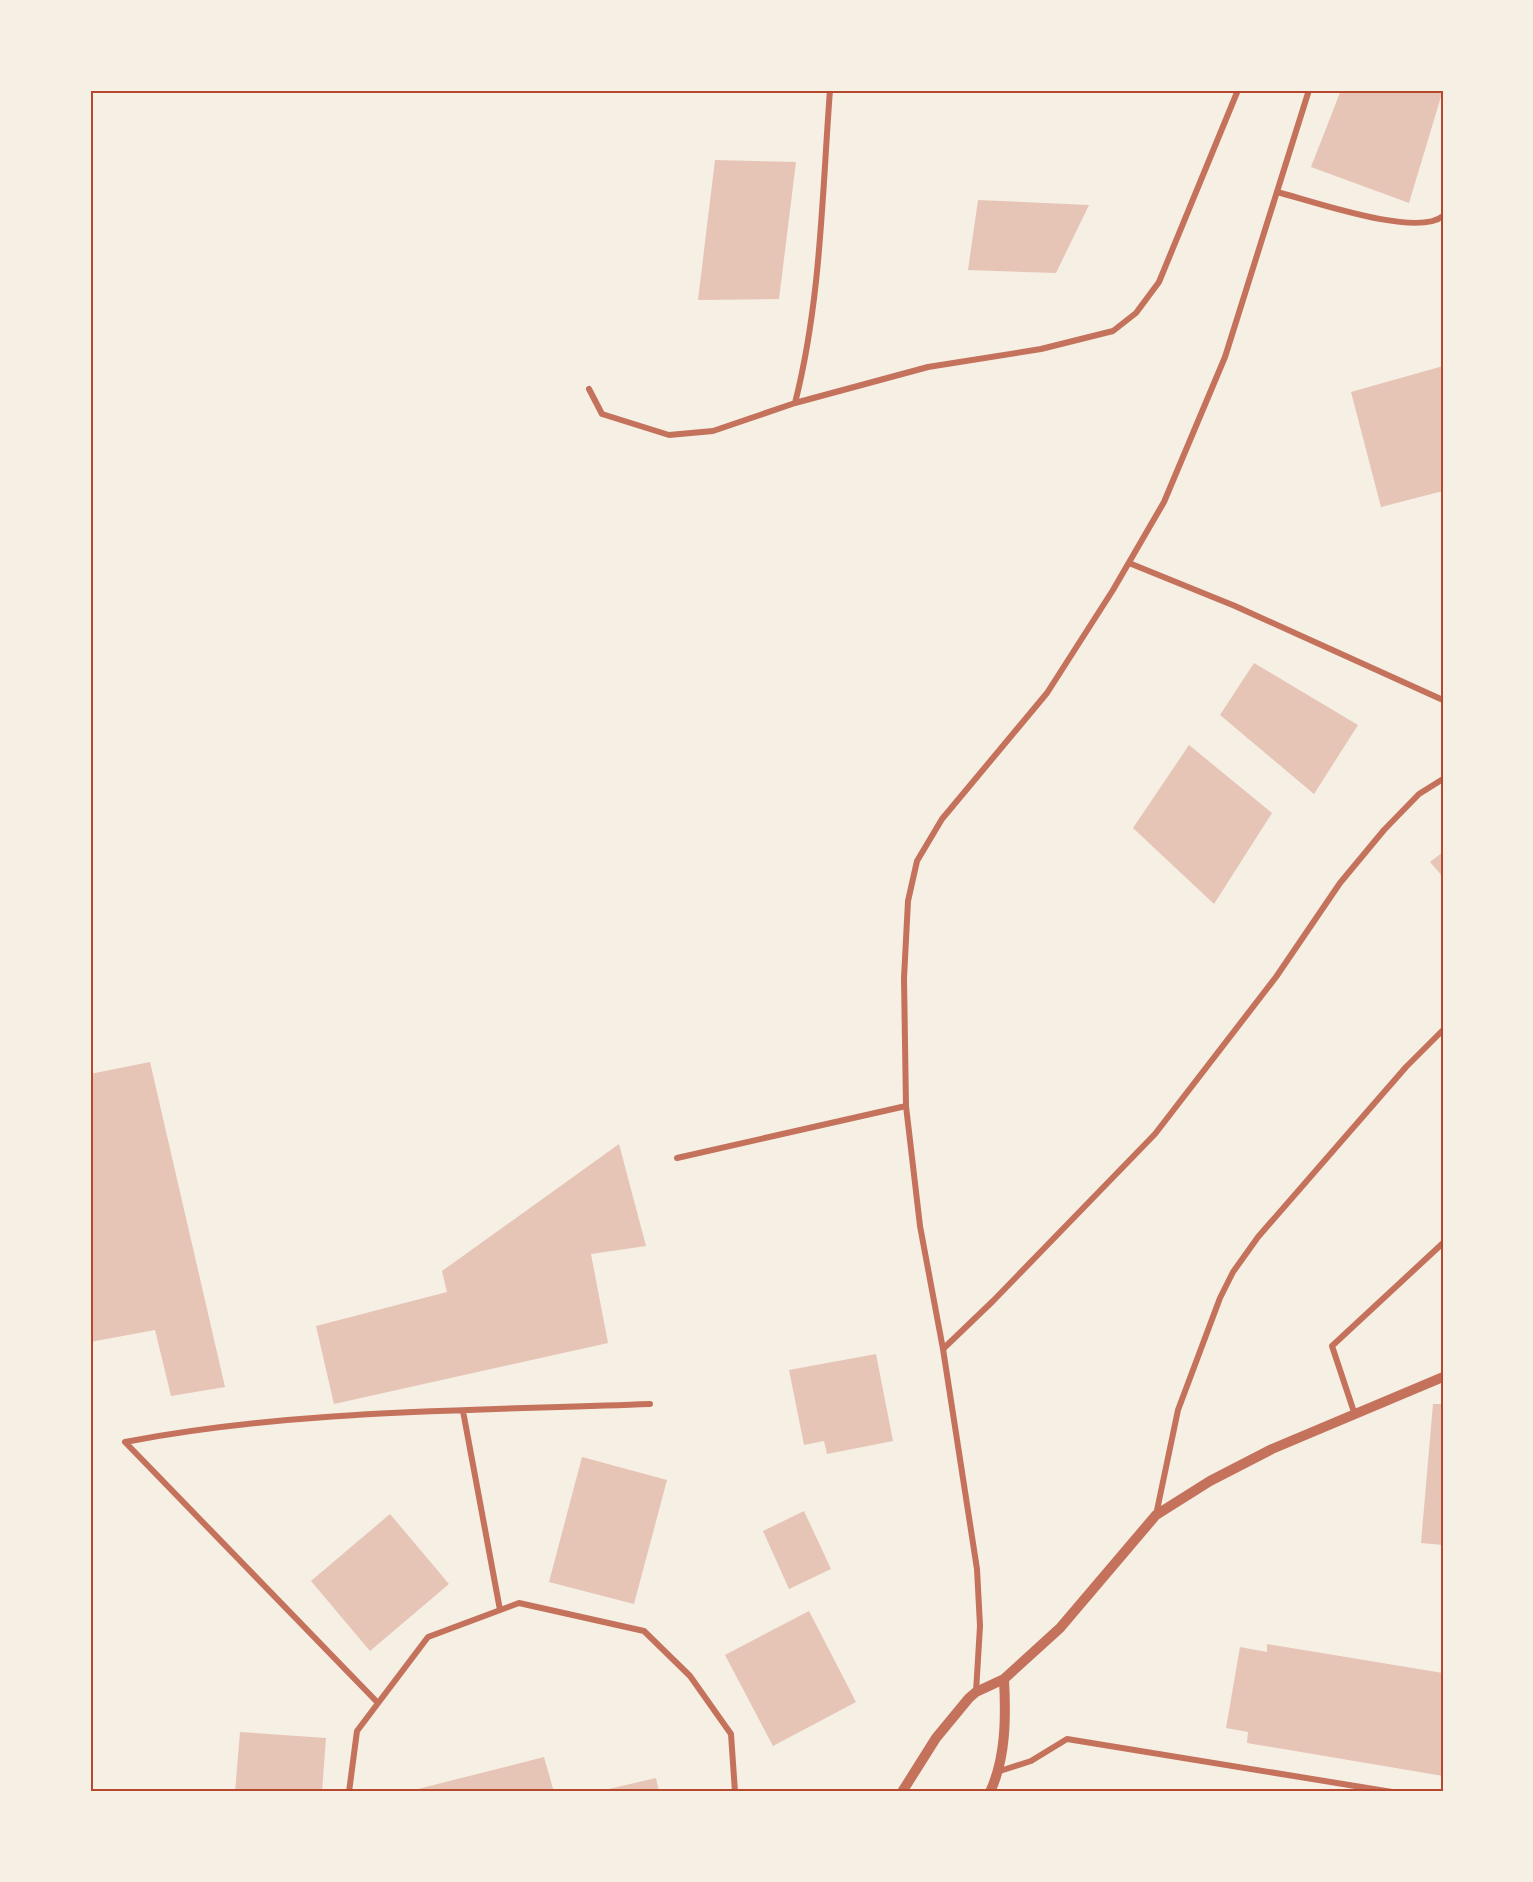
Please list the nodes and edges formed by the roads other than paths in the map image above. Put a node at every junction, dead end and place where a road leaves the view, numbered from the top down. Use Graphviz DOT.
graph roads {
  1 [pos="830,90"];
  2 [pos="1238,90"];
  3 [pos="1309,90"];
  4 [pos="1277,192"];
  5 [pos="1443,216"];
  6 [pos="590,389"];
  7 [pos="795,403"];
  8 [pos="1129,563"];
  9 [pos="1443,700"];
  10 [pos="1443,779"];
  11 [pos="1443,1030"];
  12 [pos="906,1106"];
  13 [pos="678,1158"];
  14 [pos="1443,1243"];
  15 [pos="943,1349"];
  16 [pos="1443,1377"];
  17 [pos="650,1404"];
  18 [pos="463,1411"];
  19 [pos="1355,1415"];
  20 [pos="1156,1515"];
  21 [pos="500,1610"];
  22 [pos="1004,1680"];
  23 [pos="976,1692"];
  24 [pos="378,1704"];
  25 [pos="1000,1771"];
  26 [pos="349,1792"];
  27 [pos="735,1792"];
  28 [pos="902,1792"];
  29 [pos="990,1792"];
  30 [pos="1392,1792"];
  1 -- 7 [label="street"];
  2 -- 7 [label="street"];
  3 -- 4 [label="street"];
  4 -- 5 [label="street"];
  4 -- 8 [label="street"];
  6 -- 7 [label="street"];
  8 -- 9 [label="street"];
  8 -- 12 [label="street"];
  10 -- 15 [label="street"];
  11 -- 20 [label="street"];
  12 -- 13 [label="street"];
  12 -- 15 [label="street"];
  14 -- 19 [label="street"];
  15 -- 23 [label="street"];
  16 -- 19 [label="street"];
  17 -- 18 [label="street"];
  18 -- 21 [label="street"];
  18 -- 24 [label="street"];
  19 -- 20 [label="street"];
  20 -- 22 [label="street"];
  21 -- 24 [label="street"];
  21 -- 27 [label="street"];
  22 -- 23 [label="street"];
  22 -- 25 [label="street"];
  23 -- 28 [label="street"];
  24 -- 26 [label="street"];
  25 -- 29 [label="street"];
  25 -- 30 [label="street"];
}
